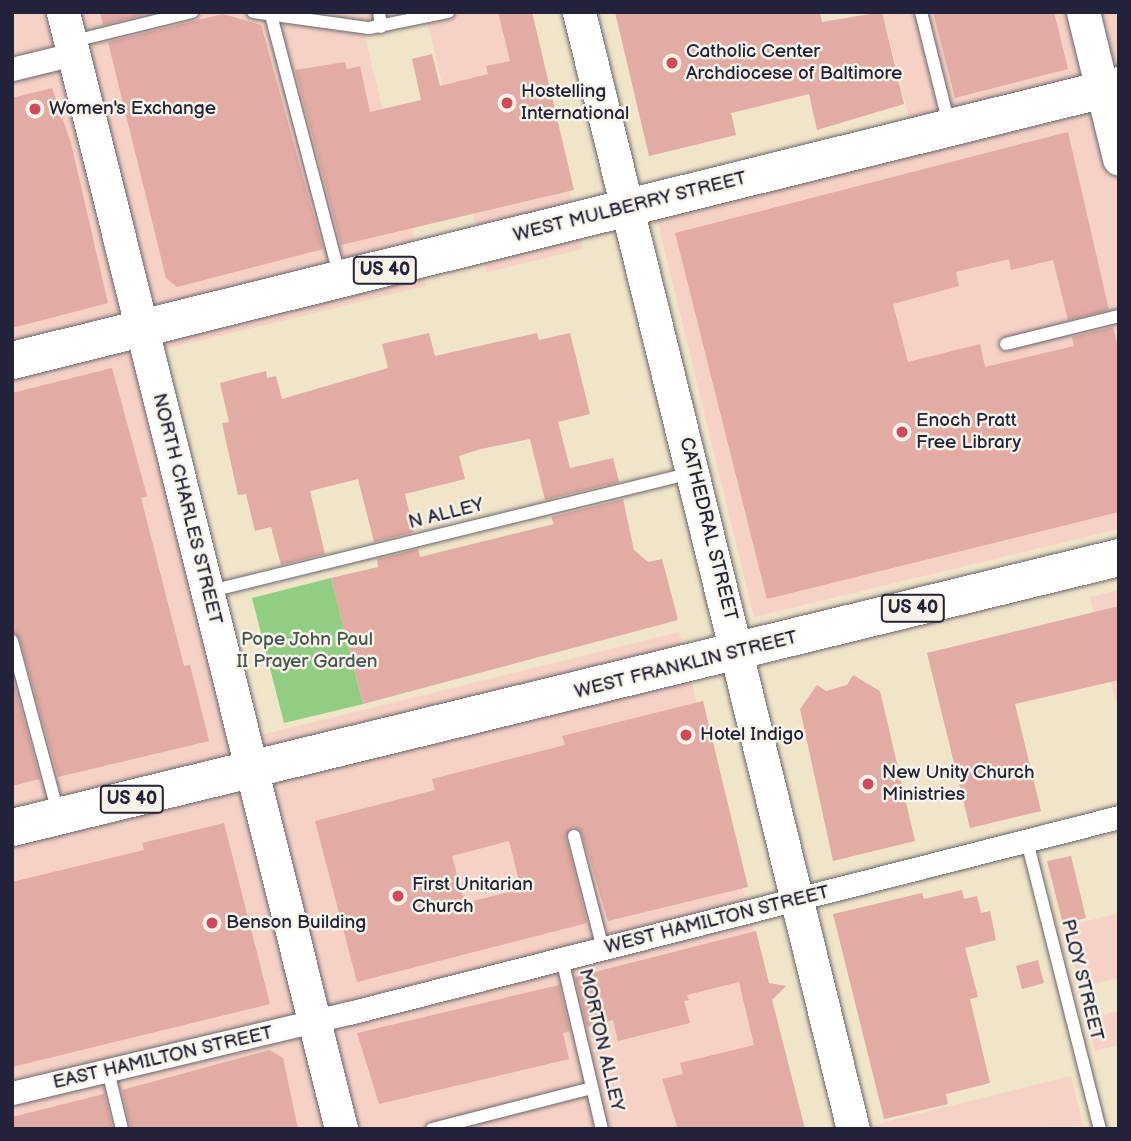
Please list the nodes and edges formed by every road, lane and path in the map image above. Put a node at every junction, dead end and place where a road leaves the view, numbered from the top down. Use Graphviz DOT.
graph roads {
  1 [pos="192,12"];
  2 [pos="253,12"];
  3 [pos="379,12"];
  4 [pos="448,12"];
  5 [pos="579,12"];
  6 [pos="921,12"];
  7 [pos="1083,12"];
  8 [pos="271,15"];
  9 [pos="381,27"];
  10 [pos="68,36"];
  11 [pos="12,69"];
  12 [pos="1110,87"];
  13 [pos="950,126"];
  14 [pos="1119,159"];
  15 [pos="627,208"];
  16 [pos="341,282"];
  17 [pos="1119,316"];
  18 [pos="141,327"];
  19 [pos="1006,344"];
  20 [pos="12,360"];
  21 [pos="693,473"];
  22 [pos="1119,557"];
  23 [pos="207,592"];
  24 [pos="12,641"];
  25 [pos="738,652"];
  26 [pos="252,771"];
  27 [pos="58,816"];
  28 [pos="1119,817"];
  29 [pos="12,827"];
  30 [pos="574,836"];
  31 [pos="1027,841"];
  32 [pos="798,899"];
  33 [pos="603,949"];
  34 [pos="562,959"];
  35 [pos="314,1022"];
  36 [pos="108,1071"];
  37 [pos="592,1088"];
  38 [pos="12,1093"];
  39 [pos="122,1129"];
  40 [pos="341,1129"];
  41 [pos="432,1129"];
  42 [pos="602,1129"];
  43 [pos="853,1129"];
  44 [pos="1100,1129"];
  1 -- 10 [label="lane"];
  2 -- 8 [label="lane"];
  3 -- 9 [label="lane"];
  4 -- 9 [label="lane"];
  5 -- 15 [label="main road, CATHEDRAL STREET"];
  6 -- 13 [label="lane"];
  7 -- 12 [label="main road"];
  8 -- 9 [label="lane"];
  8 -- 16 [label="lane"];
  10 -- 11 [label="street"];
  10 -- 18 [label="main road, NORTH CHARLES STREET"];
  12 -- 13 [label="main road, WEST MULBERRY STREET / US 40"];
  12 -- 14 [label="main road"];
  13 -- 15 [label="main road, WEST MULBERRY STREET / US 40"];
  15 -- 16 [label="main road, WEST MULBERRY STREET / US 40"];
  15 -- 21 [label="main road, CATHEDRAL STREET"];
  16 -- 18 [label="main road, WEST MULBERRY STREET / US 40"];
  17 -- 19 [label="lane"];
  18 -- 20 [label="main road, US 40"];
  18 -- 23 [label="main road, NORTH CHARLES STREET"];
  21 -- 23 [label="lane, N ALLEY"];
  21 -- 25 [label="main road, CATHEDRAL STREET"];
  22 -- 25 [label="main road, WEST FRANKLIN STREET / US 40"];
  23 -- 26 [label="main road, NORTH CHARLES STREET"];
  24 -- 27 [label="lane"];
  25 -- 26 [label="main road, WEST FRANKLIN STREET / US 40"];
  25 -- 32 [label="main road, CATHEDRAL STREET"];
  26 -- 27 [label="main road, US 40"];
  26 -- 35 [label="main road, NORTH CHARLES STREET"];
  27 -- 29 [label="main road, US 40"];
  28 -- 31 [label="street, WEST HAMILTON STREET"];
  30 -- 33 [label="lane"];
  31 -- 32 [label="street, WEST HAMILTON STREET"];
  31 -- 44 [label="lane, PLOY STREET"];
  32 -- 33 [label="street, WEST HAMILTON STREET"];
  32 -- 43 [label="main road, CATHEDRAL STREET"];
  33 -- 34 [label="street, WEST HAMILTON STREET"];
  34 -- 35 [label="street, WEST HAMILTON STREET"];
  34 -- 37 [label="lane, MORTON ALLEY"];
  35 -- 36 [label="street, EAST HAMILTON STREET"];
  35 -- 40 [label="main road, NORTH CHARLES STREET"];
  36 -- 38 [label="street, EAST HAMILTON STREET"];
  36 -- 39 [label="lane"];
  37 -- 41 [label="lane"];
  37 -- 42 [label="lane, MORTON ALLEY"];
}
